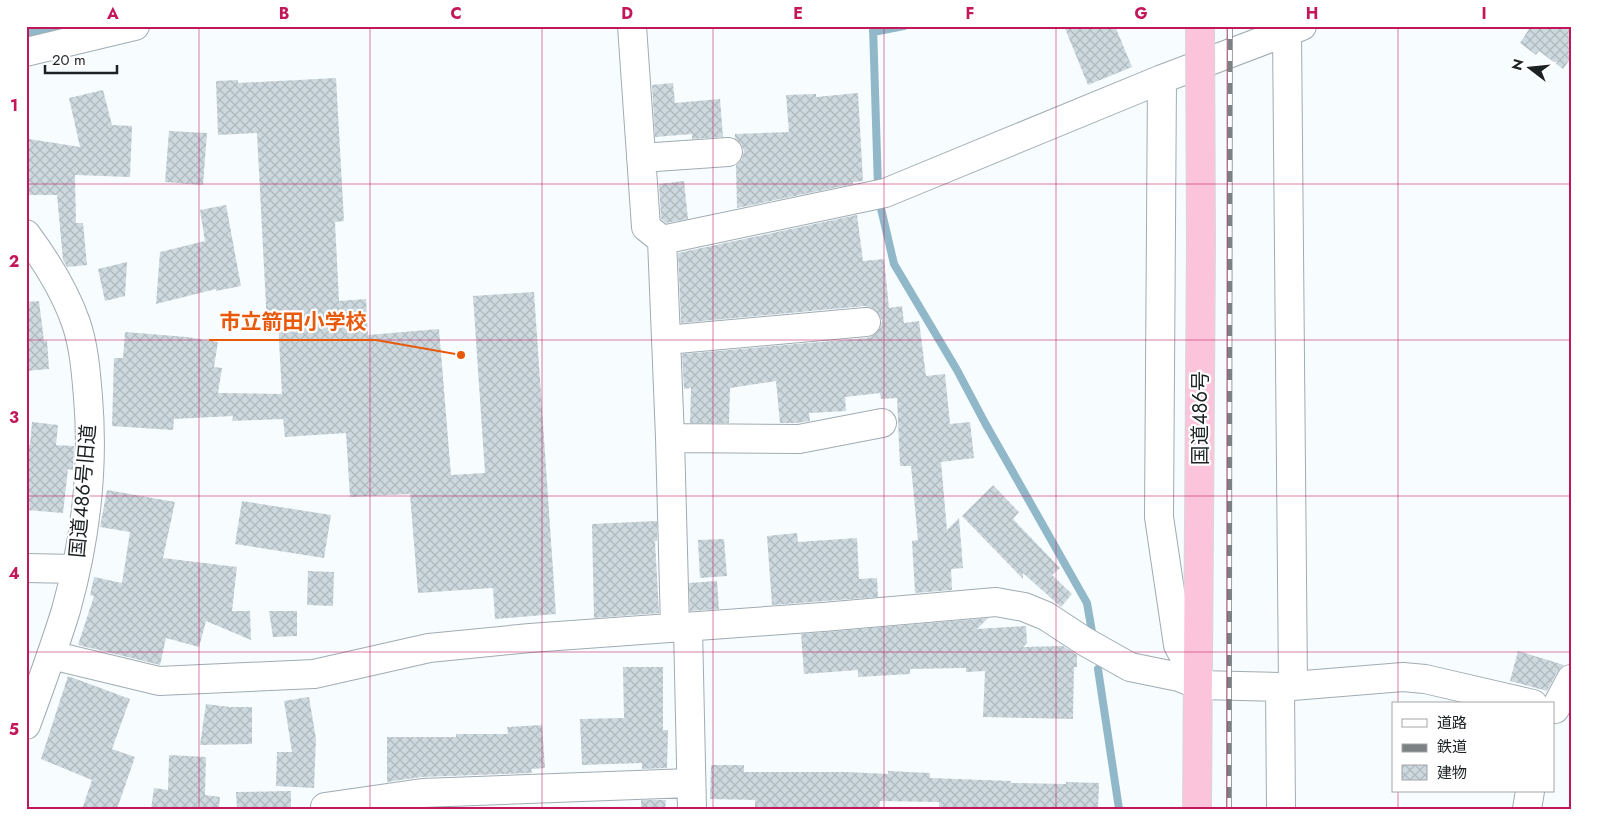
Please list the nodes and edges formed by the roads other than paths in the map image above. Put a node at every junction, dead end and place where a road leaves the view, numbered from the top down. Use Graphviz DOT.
graph roads {
  1 [pos="135,26"];
  2 [pos="632,26"];
  3 [pos="1200,26"];
  4 [pos="1295,29"];
  5 [pos="26,52"];
  6 [pos="1162,79"];
  7 [pos="728,152"];
  8 [pos="641,158"];
  9 [pos="26,234"];
  10 [pos="662,240"];
  11 [pos="866,322"];
  12 [pos="666,340"];
  13 [pos="882,423"];
  14 [pos="670,438"];
  15 [pos="26,568"];
  16 [pos="76,569"];
  17 [pos="681,627"];
  18 [pos="51,656"];
  19 [pos="1571,679"];
  20 [pos="1199,685"];
  21 [pos="1286,687"];
  22 [pos="1523,702"];
  23 [pos="1554,707"];
  24 [pos="26,725"];
  25 [pos="1530,792"];
  26 [pos="691,796"];
  27 [pos="325,809"];
  28 [pos="1197,809"];
  29 [pos="1281,809"];
  30 [pos="1527,809"];
  1 -- 5 [label="street"];
  2 -- 8 [label="street"];
  3 -- 20 [label="highway, 国道486号, bridge"];
  4 -- 6 [label="street"];
  4 -- 21 [label="street"];
  6 -- 10 [label="street"];
  6 -- 20 [label="street"];
  7 -- 8 [label="street"];
  8 -- 10 [label="street"];
  9 -- 16 [label="street, 国道486号旧道"];
  10 -- 12 [label="street"];
  11 -- 12 [label="street"];
  12 -- 14 [label="street"];
  13 -- 14 [label="street"];
  14 -- 17 [label="street"];
  15 -- 16 [label="street"];
  16 -- 18 [label="street, 国道486号旧道"];
  17 -- 18 [label="street"];
  17 -- 20 [label="street"];
  17 -- 26 [label="street"];
  18 -- 24 [label="street, 国道486号旧道"];
  19 -- 23 [label="street"];
  20 -- 21 [label="street"];
  20 -- 28 [label="highway, 国道486号"];
  21 -- 22 [label="street"];
  21 -- 29 [label="street"];
  25 -- 30 [label="street"];
  26 -- 27 [label="street"];
}
